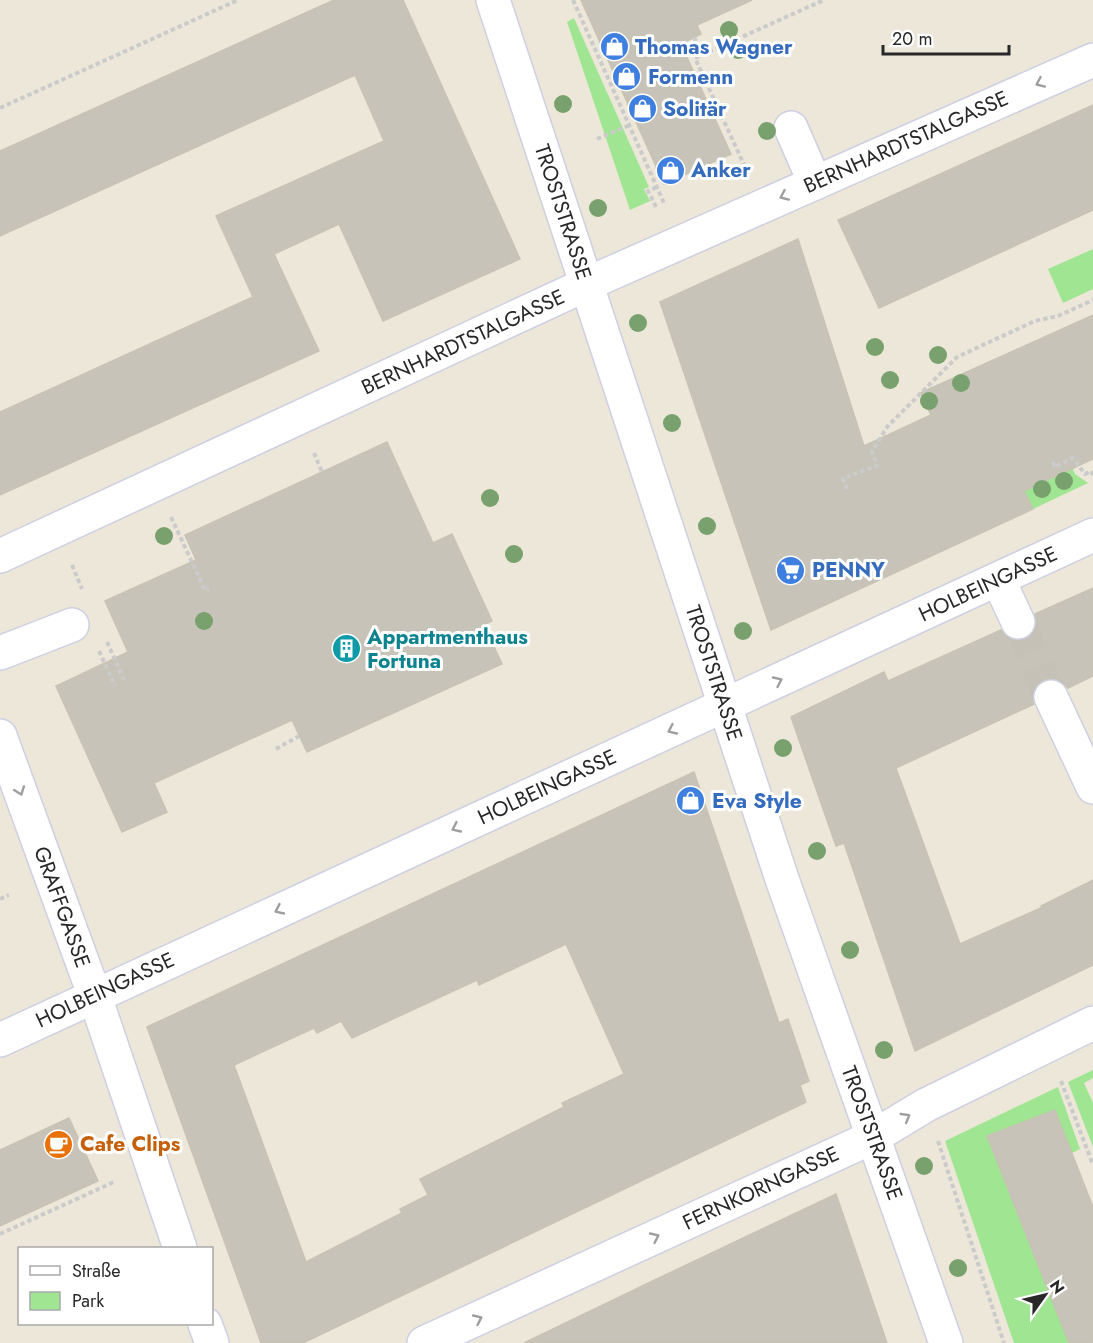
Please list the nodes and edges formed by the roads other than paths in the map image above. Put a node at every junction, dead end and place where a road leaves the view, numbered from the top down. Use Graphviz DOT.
graph roads {
  1 [pos="493,0"];
  2 [pos="1093,60"];
  3 [pos="791,128"];
  4 [pos="815,183"];
  5 [pos="587,284"];
  6 [pos="1093,535"];
  7 [pos="0,556"];
  8 [pos="998,579"];
  9 [pos="1018,622"];
  10 [pos="72,625"];
  11 [pos="0,653"];
  12 [pos="1051,697"];
  13 [pos="725,706"];
  14 [pos="0,736"];
  15 [pos="1093,787"];
  16 [pos="94,994"];
  17 [pos="1093,1023"];
  18 [pos="0,1040"];
  19 [pos="873,1137"];
  20 [pos="180,1247"];
  21 [pos="207,1325"];
  22 [pos="212,1343"];
  23 [pos="424,1343"];
  24 [pos="946,1343"];
  1 -- 5 [label="street, TROSTSTRASSE"];
  2 -- 4 [label="street, BERNHARDTSTALGASSE, one-way"];
  3 -- 4 [label="street"];
  4 -- 5 [label="street, BERNHARDTSTALGASSE, one-way"];
  5 -- 7 [label="street, BERNHARDTSTALGASSE"];
  5 -- 13 [label="street, TROSTSTRASSE"];
  6 -- 8 [label="street, HOLBEINGASSE"];
  8 -- 9 [label="street"];
  13 -- 8 [label="street, HOLBEINGASSE, one-way"];
  10 -- 11 [label="street"];
  12 -- 15 [label="street"];
  13 -- 16 [label="street, HOLBEINGASSE, one-way"];
  13 -- 19 [label="street, TROSTSTRASSE"];
  14 -- 16 [label="street, GRAFFGASSE, one-way"];
  16 -- 18 [label="street, HOLBEINGASSE"];
  16 -- 20 [label="street, GRAFFGASSE"];
  19 -- 17 [label="street, FERNKORNGASSE, one-way"];
  23 -- 19 [label="street, FERNKORNGASSE, one-way"];
  19 -- 24 [label="street, TROSTSTRASSE"];
  21 -- 22 [label="street"];
}
